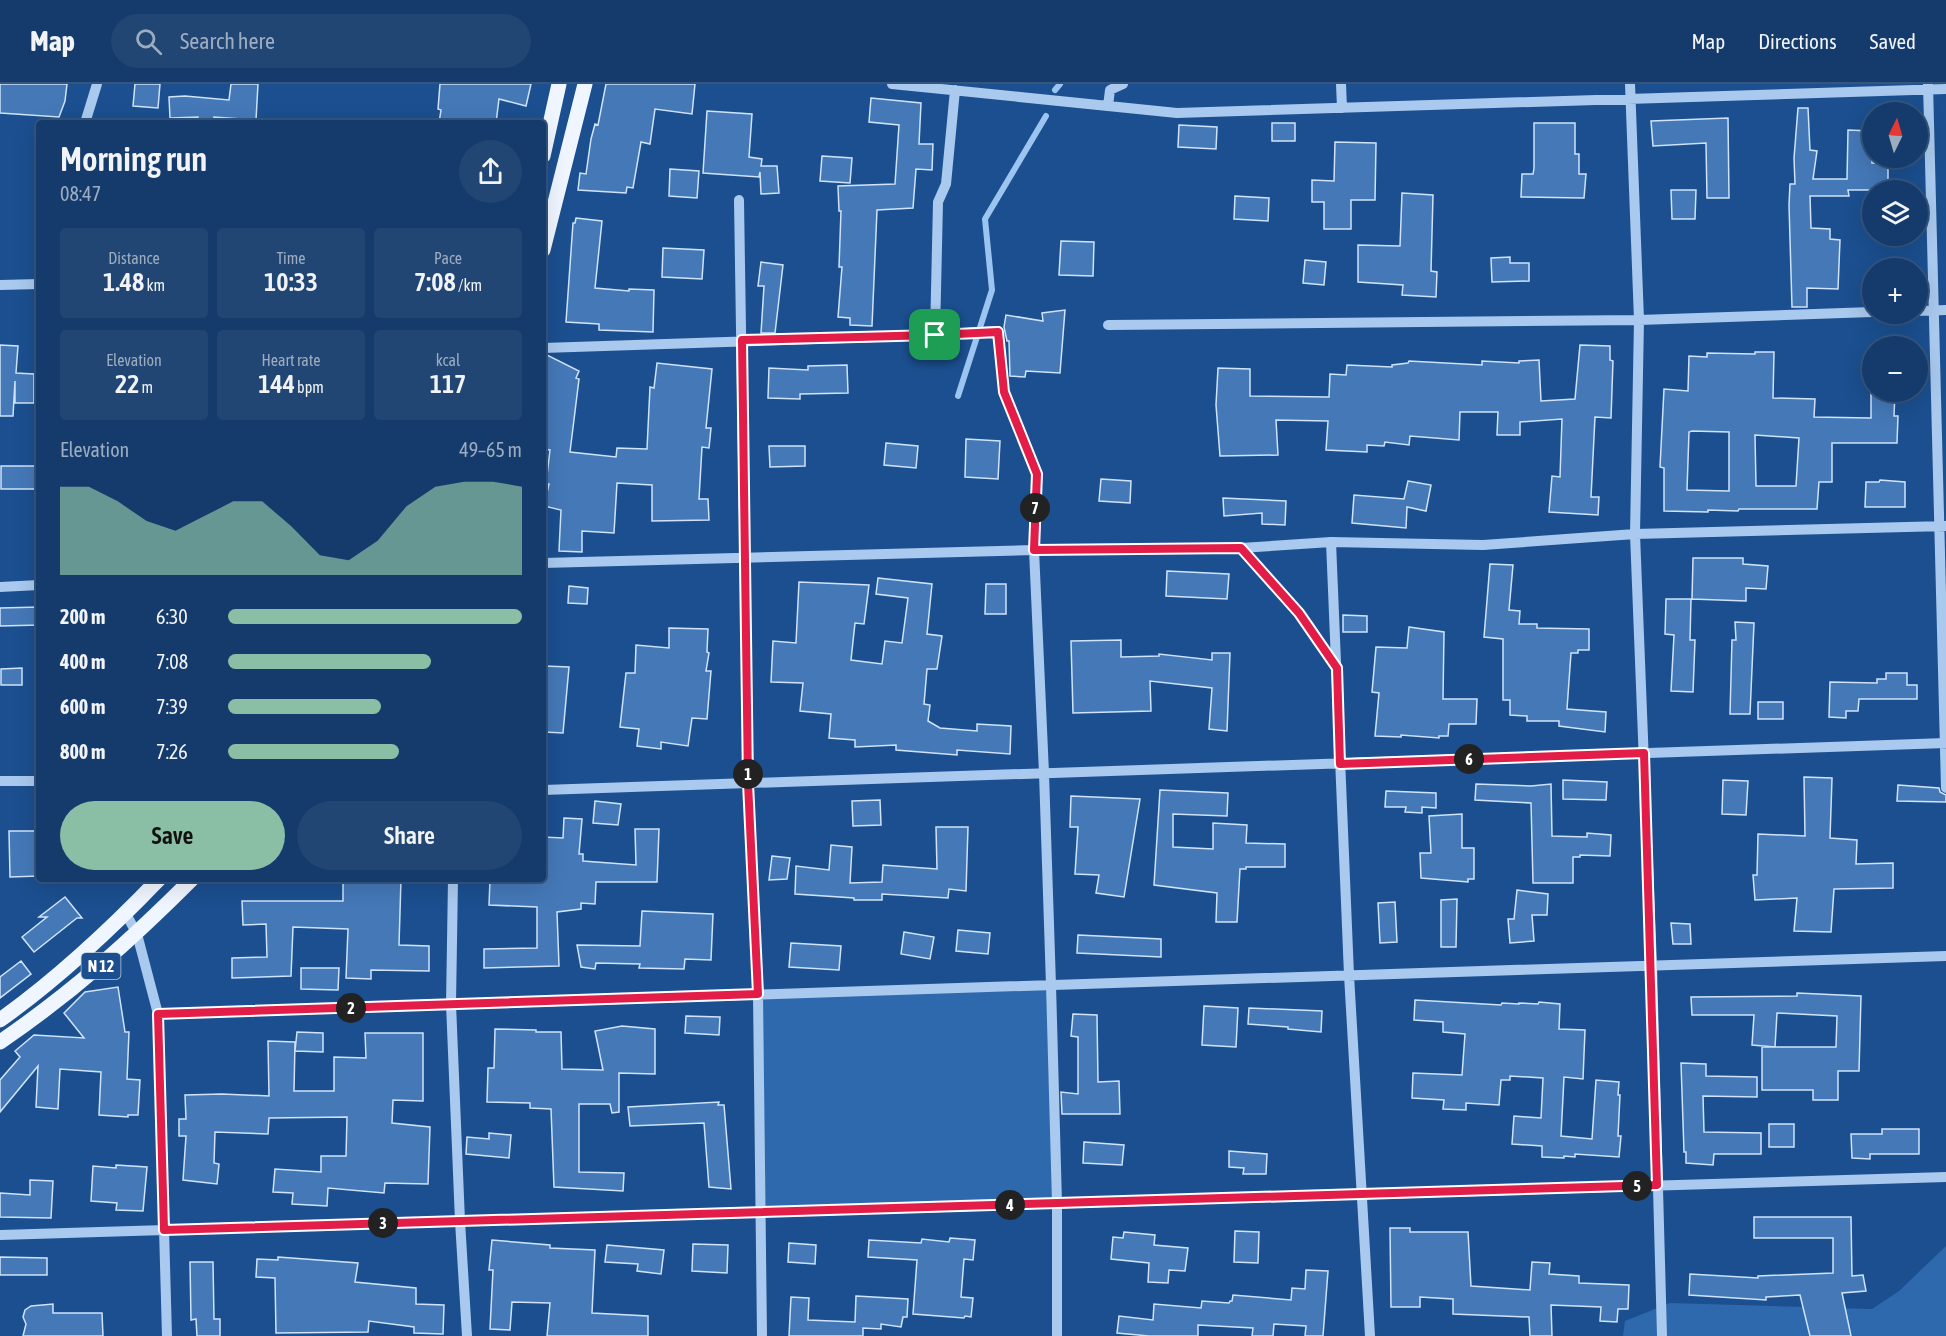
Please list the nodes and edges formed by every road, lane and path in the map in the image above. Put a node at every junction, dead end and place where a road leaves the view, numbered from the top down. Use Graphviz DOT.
graph roads {
  1 [pos="97,84"];
  2 [pos="559,84"];
  3 [pos="585,84"];
  4 [pos="892,84"];
  5 [pos="1123,84"];
  6 [pos="1341,84"];
  7 [pos="1630,84"];
  8 [pos="1928,87"];
  9 [pos="1946,89"];
  10 [pos="955,90"];
  11 [pos="1630,98"];
  12 [pos="1108,106"];
  13 [pos="1341,108"];
  14 [pos="86,120"];
  15 [pos="546,142"];
  16 [pos="739,200"];
  17 [pos="546,238"];
  18 [pos="36,284"];
  19 [pos="0,285"];
  20 [pos="1928,310"];
  21 [pos="1934,310"];
  22 [pos="1946,310"];
  23 [pos="1862,312"];
  24 [pos="1639,320"];
  25 [pos="1108,325"];
  26 [pos="935,335"];
  27 [pos="742,340"];
  28 [pos="546,348"];
  29 [pos="1942,526"];
  30 [pos="1635,534"];
  31 [pos="1331,542"];
  32 [pos="1241,548"];
  33 [pos="1034,550"];
  34 [pos="746,558"];
  35 [pos="546,563"];
  36 [pos="36,585"];
  37 [pos="0,587"];
  38 [pos="1337,668"];
  39 [pos="1945,743"];
  40 [pos="1644,753"];
  41 [pos="1340,764"];
  42 [pos="1044,773"];
  43 [pos="0,781"];
  44 [pos="36,781"];
  45 [pos="748,783"];
  46 [pos="1946,788"];
  47 [pos="546,790"];
  48 [pos="156,882"];
  49 [pos="189,882"];
  50 [pos="453,882"];
  51 [pos="126,914"];
  52 [pos="137,934"];
  53 [pos="1946,956"];
  54 [pos="1652,966"];
  55 [pos="1349,975"];
  56 [pos="1050,985"];
  57 [pos="758,994"];
  58 [pos="451,1005"];
  59 [pos="158,1014"];
  60 [pos="0,1020"];
  61 [pos="0,1042"];
  62 [pos="1946,1177"];
  63 [pos="1657,1185"];
  64 [pos="1363,1194"];
  65 [pos="1057,1203"];
  66 [pos="762,1212"];
  67 [pos="460,1221"];
  68 [pos="164,1230"];
  69 [pos="0,1235"];
  70 [pos="167,1336"];
  71 [pos="467,1336"];
  72 [pos="762,1336"];
  73 [pos="1057,1336"];
  74 [pos="1370,1336"];
  75 [pos="1662,1336"];
  1 -- 14 [label="street"];
  2 -- 15 [label="main road"];
  3 -- 17 [label="main road"];
  4 -- 10 [label="street"];
  5 -- 12 [label="street"];
  6 -- 13 [label="street"];
  7 -- 11 [label="street"];
  8 -- 9 [label="street"];
  8 -- 11 [label="street"];
  8 -- 21 [label="street"];
  10 -- 12 [label="street"];
  10 -- 26 [label="street"];
  11 -- 13 [label="street"];
  11 -- 24 [label="street"];
  12 -- 13 [label="street"];
  16 -- 27 [label="street"];
  18 -- 19 [label="street"];
  20 -- 21 [label="street"];
  21 -- 22 [label="street"];
  21 -- 29 [label="street"];
  23 -- 24 [label="street"];
  24 -- 25 [label="street"];
  24 -- 30 [label="street"];
  26 -- 27 [label="street"];
  26 -- 33 [label="street"];
  27 -- 28 [label="street"];
  27 -- 34 [label="street"];
  29 -- 30 [label="street"];
  29 -- 39 [label="street"];
  30 -- 31 [label="street"];
  30 -- 40 [label="street"];
  31 -- 32 [label="street"];
  31 -- 38 [label="street"];
  32 -- 33 [label="street"];
  32 -- 38 [label="path"];
  33 -- 34 [label="street"];
  33 -- 42 [label="street"];
  34 -- 35 [label="street"];
  34 -- 45 [label="street"];
  36 -- 37 [label="street"];
  38 -- 41 [label="street"];
  39 -- 40 [label="street"];
  39 -- 46 [label="street"];
  40 -- 41 [label="street"];
  40 -- 54 [label="street"];
  41 -- 42 [label="street"];
  41 -- 55 [label="street"];
  42 -- 45 [label="street"];
  42 -- 56 [label="street"];
  43 -- 44 [label="street"];
  45 -- 47 [label="street"];
  45 -- 57 [label="street"];
  48 -- 51 [label="main road, N 12"];
  49 -- 52 [label="main road, N 12"];
  50 -- 58 [label="street"];
  51 -- 52 [label="street"];
  51 -- 60 [label="main road, N 12"];
  52 -- 59 [label="street"];
  52 -- 61 [label="main road, N 12"];
  53 -- 54 [label="street"];
  54 -- 55 [label="street"];
  54 -- 63 [label="street"];
  55 -- 56 [label="street"];
  55 -- 64 [label="street"];
  56 -- 57 [label="street"];
  56 -- 65 [label="street"];
  57 -- 58 [label="street"];
  57 -- 66 [label="street"];
  58 -- 59 [label="street"];
  58 -- 67 [label="street"];
  59 -- 68 [label="street"];
  62 -- 63 [label="street"];
  63 -- 64 [label="street"];
  63 -- 75 [label="street"];
  64 -- 65 [label="street"];
  64 -- 74 [label="street"];
  65 -- 66 [label="street"];
  65 -- 73 [label="street"];
  66 -- 67 [label="street"];
  66 -- 72 [label="street"];
  67 -- 68 [label="street"];
  67 -- 71 [label="street"];
  68 -- 69 [label="street"];
  68 -- 70 [label="street"];
}
